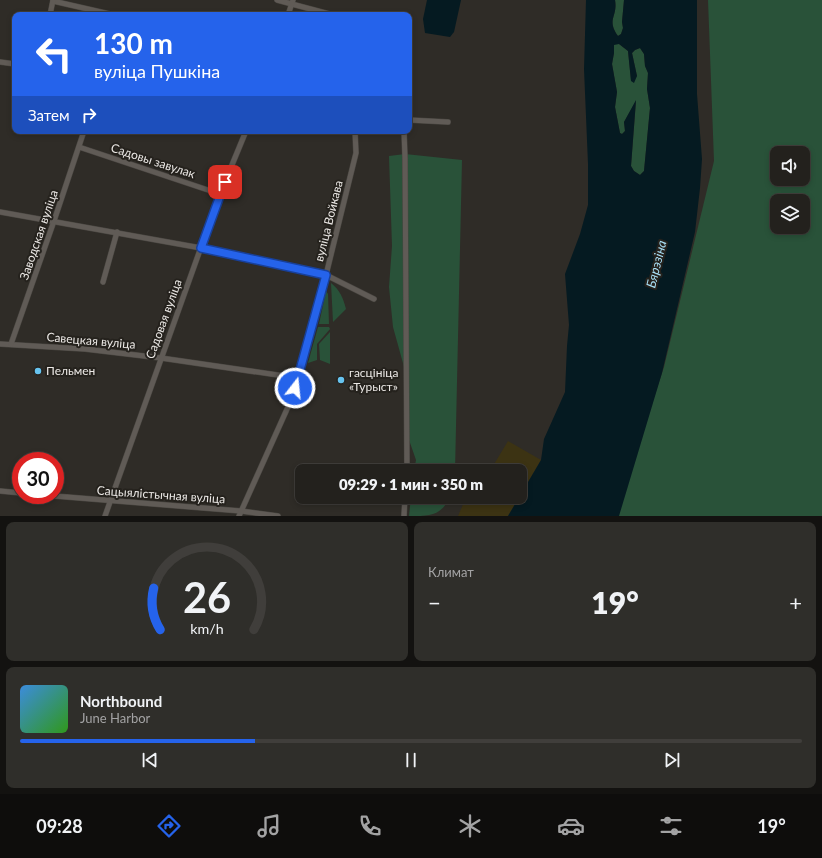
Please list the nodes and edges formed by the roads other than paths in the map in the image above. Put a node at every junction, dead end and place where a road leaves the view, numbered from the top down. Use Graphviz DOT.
graph roads {
  1 [pos="53,0"];
  2 [pos="277,0"];
  3 [pos="292,2"];
  4 [pos="51,12"];
  5 [pos="102,12"];
  6 [pos="289,12"];
  7 [pos="324,12"];
  8 [pos="0,62"];
  9 [pos="12,64"];
  10 [pos="412,120"];
  11 [pos="448,122"];
  12 [pos="83,134"];
  13 [pos="245,134"];
  14 [pos="354,134"];
  15 [pos="404,134"];
  16 [pos="79,147"];
  17 [pos="220,194"];
  18 [pos="0,212"];
  19 [pos="54,221"];
  20 [pos="117,232"];
  21 [pos="201,248"];
  22 [pos="326,275"];
  23 [pos="103,282"];
  24 [pos="374,299"];
  25 [pos="0,344"];
  26 [pos="11,344"];
  27 [pos="161,358"];
  28 [pos="298,378"];
  29 [pos="407,464"];
  30 [pos="0,491"];
  31 [pos="12,492"];
  32 [pos="64,497"];
  33 [pos="111,501"];
  34 [pos="405,504"];
  35 [pos="240,513"];
  36 [pos="105,516"];
  37 [pos="278,516"];
  38 [pos="404,516"];
  1 -- 4 [label="street"];
  1 -- 5 [label="street"];
  2 -- 3 [label="street"];
  3 -- 6 [label="street"];
  3 -- 7 [label="street"];
  8 -- 9 [label="street"];
  10 -- 11 [label="street"];
  12 -- 16 [label="street, Заводская вуліца"];
  13 -- 17 [label="street, Садовая вуліца"];
  14 -- 22 [label="street, вуліца Войкава"];
  15 -- 29 [label="street"];
  16 -- 17 [label="street, Садовы завулак"];
  16 -- 19 [label="street, Заводская вуліца"];
  17 -- 21 [label="street, Садовая вуліца"];
  18 -- 19 [label="street"];
  19 -- 20 [label="street"];
  19 -- 26 [label="street, Заводская вуліца"];
  20 -- 21 [label="street"];
  20 -- 23 [label="street"];
  21 -- 22 [label="street"];
  21 -- 27 [label="street, Садовая вуліца"];
  22 -- 24 [label="street"];
  22 -- 28 [label="street, вуліца Войкава"];
  25 -- 26 [label="street, Савецкая вуліца"];
  26 -- 27 [label="street, Савецкая вуліца"];
  27 -- 28 [label="street, Савецкая вуліца"];
  27 -- 33 [label="street, Садовая вуліца"];
  28 -- 35 [label="street, вуліца Войкава"];
  30 -- 31 [label="street"];
  32 -- 33 [label="street, Сацыялістычная вуліца"];
  33 -- 35 [label="street, Сацыялістычная вуліца"];
  33 -- 36 [label="street, Садовая вуліца"];
  34 -- 38 [label="street"];
  35 -- 37 [label="street, Сацыялістычная вуліца"];
}
